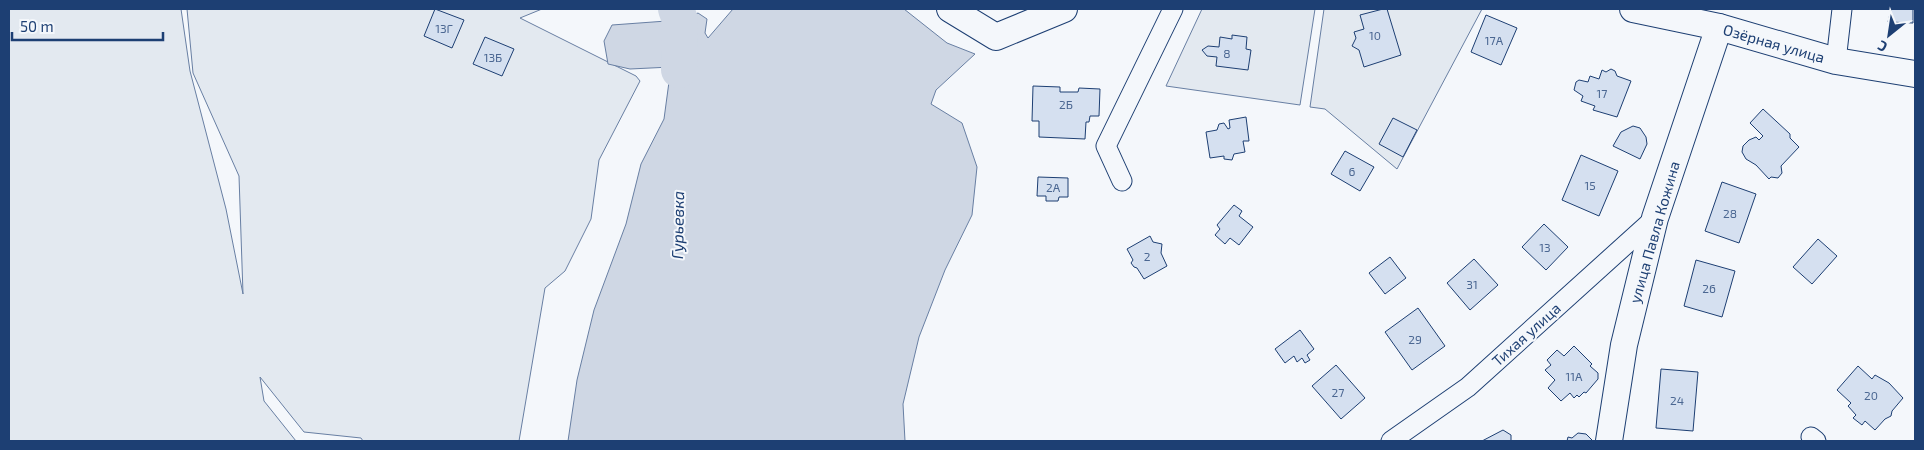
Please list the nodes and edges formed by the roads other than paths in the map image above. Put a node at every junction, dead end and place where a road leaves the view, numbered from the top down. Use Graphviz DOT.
graph roads {
  1 [pos="950,9"];
  2 [pos="1064,9"];
  3 [pos="1173,9"];
  4 [pos="1633,9"];
  5 [pos="1842,9"];
  6 [pos="1719,27"];
  7 [pos="1836,61"];
  8 [pos="1915,74"];
  9 [pos="1122,181"];
  10 [pos="1655,218"];
  11 [pos="1391,441"];
  12 [pos="1609,441"];
  1 -- 2 [label="street"];
  3 -- 9 [label="street"];
  4 -- 6 [label="street, Озёрная улица"];
  5 -- 7 [label="street"];
  6 -- 7 [label="street, Озёрная улица"];
  6 -- 10 [label="street, улица Павла Кожина"];
  7 -- 8 [label="street, Озёрная улица"];
  10 -- 11 [label="street, Тихая улица"];
  10 -- 12 [label="street, улица Павла Кожина"];
}
